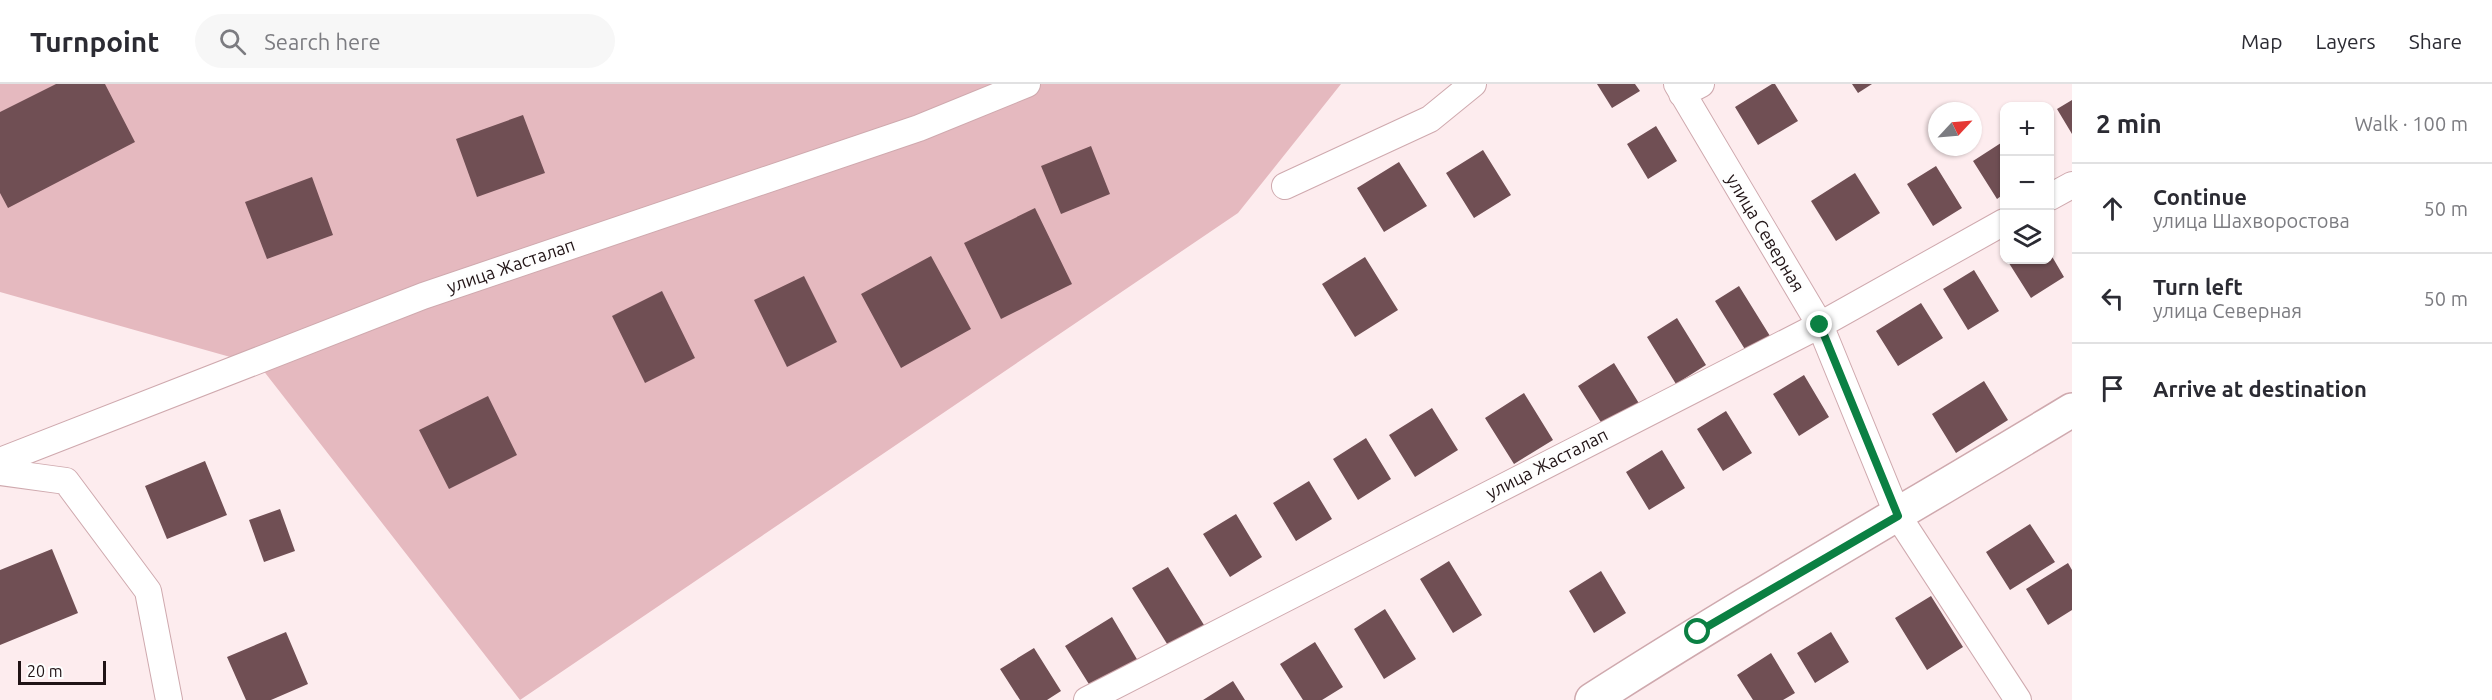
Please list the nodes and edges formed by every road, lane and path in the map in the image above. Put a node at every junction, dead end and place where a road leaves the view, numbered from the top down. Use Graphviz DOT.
graph roads {
  1 [pos="1027,84"];
  2 [pos="1473,84"];
  3 [pos="1687,87"];
  4 [pos="2072,185"];
  5 [pos="1286,186"];
  6 [pos="2054,194"];
  7 [pos="2000,224"];
  8 [pos="1820,325"];
  9 [pos="2072,410"];
  10 [pos="0,461"];
  11 [pos="0,472"];
  12 [pos="1898,516"];
  13 [pos="169,700"];
  14 [pos="1087,700"];
  15 [pos="1592,700"];
  16 [pos="2018,700"];
  1 -- 10 [label="street, улица Жасталап"];
  2 -- 5 [label="street"];
  3 -- 8 [label="street, улица Северная"];
  4 -- 6 [label="street"];
  7 -- 8 [label="street, улица Жасталап"];
  8 -- 12 [label="street, улица Северная"];
  8 -- 14 [label="street, улица Жасталап"];
  9 -- 12 [label="street"];
  11 -- 13 [label="street"];
  12 -- 15 [label="street"];
  12 -- 16 [label="street, улица Северная"];
}
